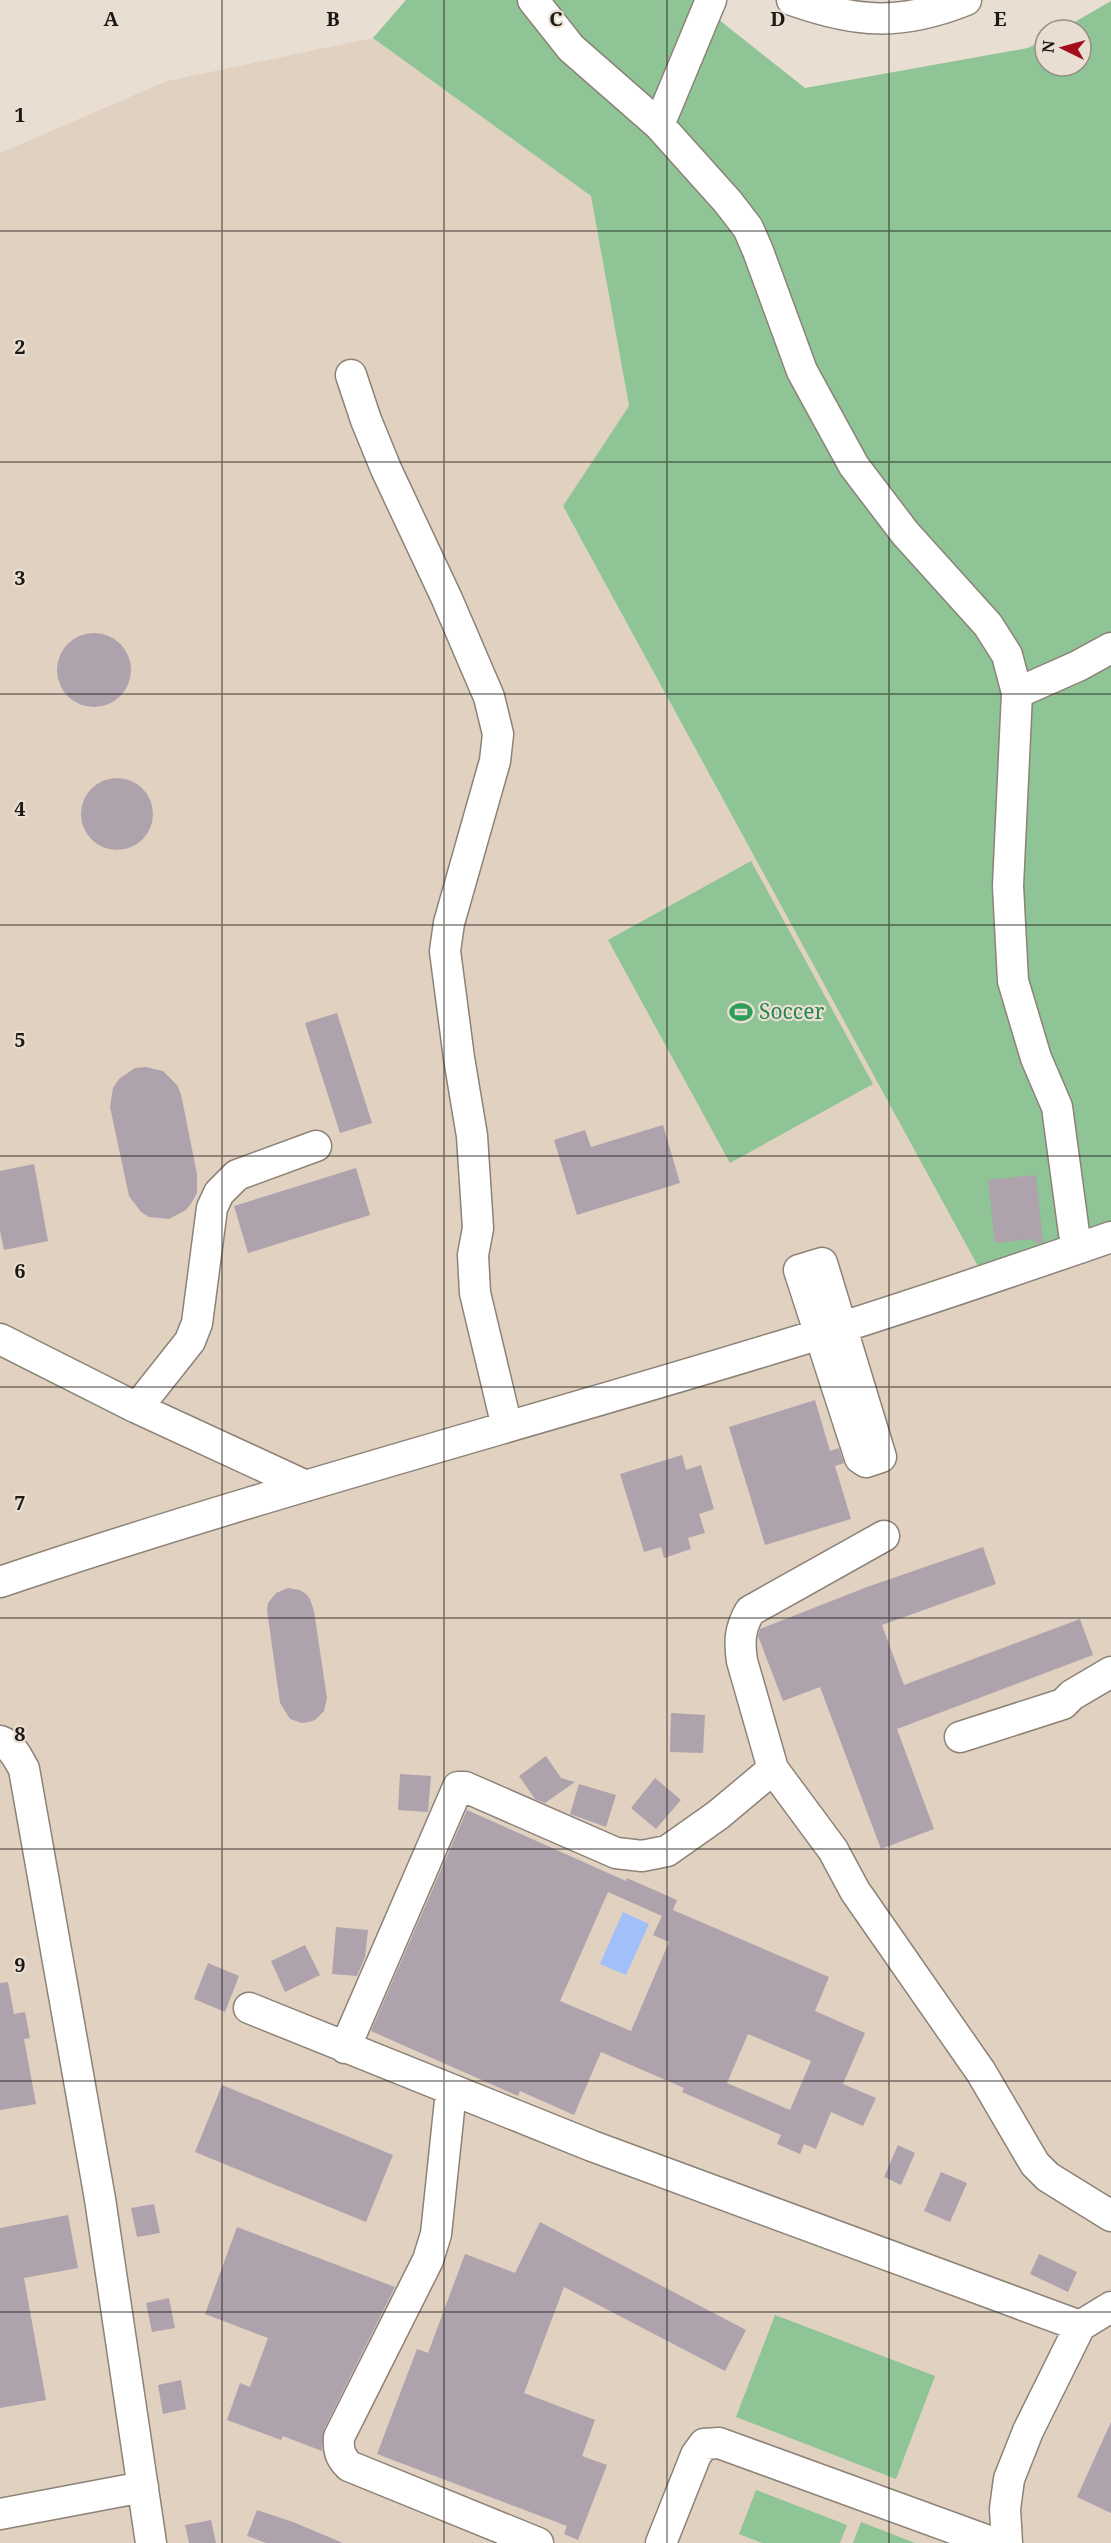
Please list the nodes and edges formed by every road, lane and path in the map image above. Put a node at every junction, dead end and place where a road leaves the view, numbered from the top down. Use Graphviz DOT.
graph roads {
  1 [pos="533,0"];
  2 [pos="711,0"];
  3 [pos="792,0"];
  4 [pos="966,0"];
  5 [pos="659,125"];
  6 [pos="351,375"];
  7 [pos="1111,648"];
  8 [pos="1017,693"];
  9 [pos="316,1146"];
  10 [pos="1111,1237"];
  11 [pos="1080,1248"];
  12 [pos="810,1267"];
  13 [pos="830,1330"];
  14 [pos="0,1339"];
  15 [pos="854,1407"];
  16 [pos="137,1408"];
  17 [pos="507,1427"];
  18 [pos="306,1486"];
  19 [pos="884,1536"];
  20 [pos="0,1582"];
  21 [pos="1111,1672"];
  22 [pos="960,1737"];
  23 [pos="0,1741"];
  24 [pos="774,1769"];
  25 [pos="249,2008"];
  26 [pos="345,2048"];
  27 [pos="452,2091"];
  28 [pos="1111,2216"];
  29 [pos="1111,2307"];
  30 [pos="1080,2326"];
  31 [pos="143,2487"];
  32 [pos="0,2514"];
  33 [pos="151,2543"];
  34 [pos="538,2543"];
  35 [pos="661,2543"];
  36 [pos="994,2543"];
  37 [pos="1007,2543"];
  1 -- 5 [label="street"];
  2 -- 5 [label="street"];
  3 -- 4 [label="street"];
  5 -- 8 [label="street"];
  6 -- 17 [label="street"];
  7 -- 8 [label="street"];
  8 -- 11 [label="street"];
  9 -- 16 [label="street"];
  10 -- 11 [label="street"];
  11 -- 13 [label="street"];
  12 -- 13 [label="street"];
  13 -- 15 [label="street"];
  13 -- 17 [label="street"];
  14 -- 16 [label="street"];
  16 -- 18 [label="street"];
  17 -- 18 [label="street"];
  18 -- 20 [label="street"];
  19 -- 24 [label="street"];
  21 -- 22 [label="street"];
  23 -- 31 [label="street"];
  24 -- 26 [label="street"];
  24 -- 28 [label="street"];
  25 -- 26 [label="street"];
  26 -- 27 [label="street"];
  27 -- 30 [label="street"];
  27 -- 34 [label="street"];
  29 -- 30 [label="street"];
  30 -- 37 [label="street"];
  31 -- 32 [label="street"];
  31 -- 33 [label="street"];
  35 -- 36 [label="street"];
}
